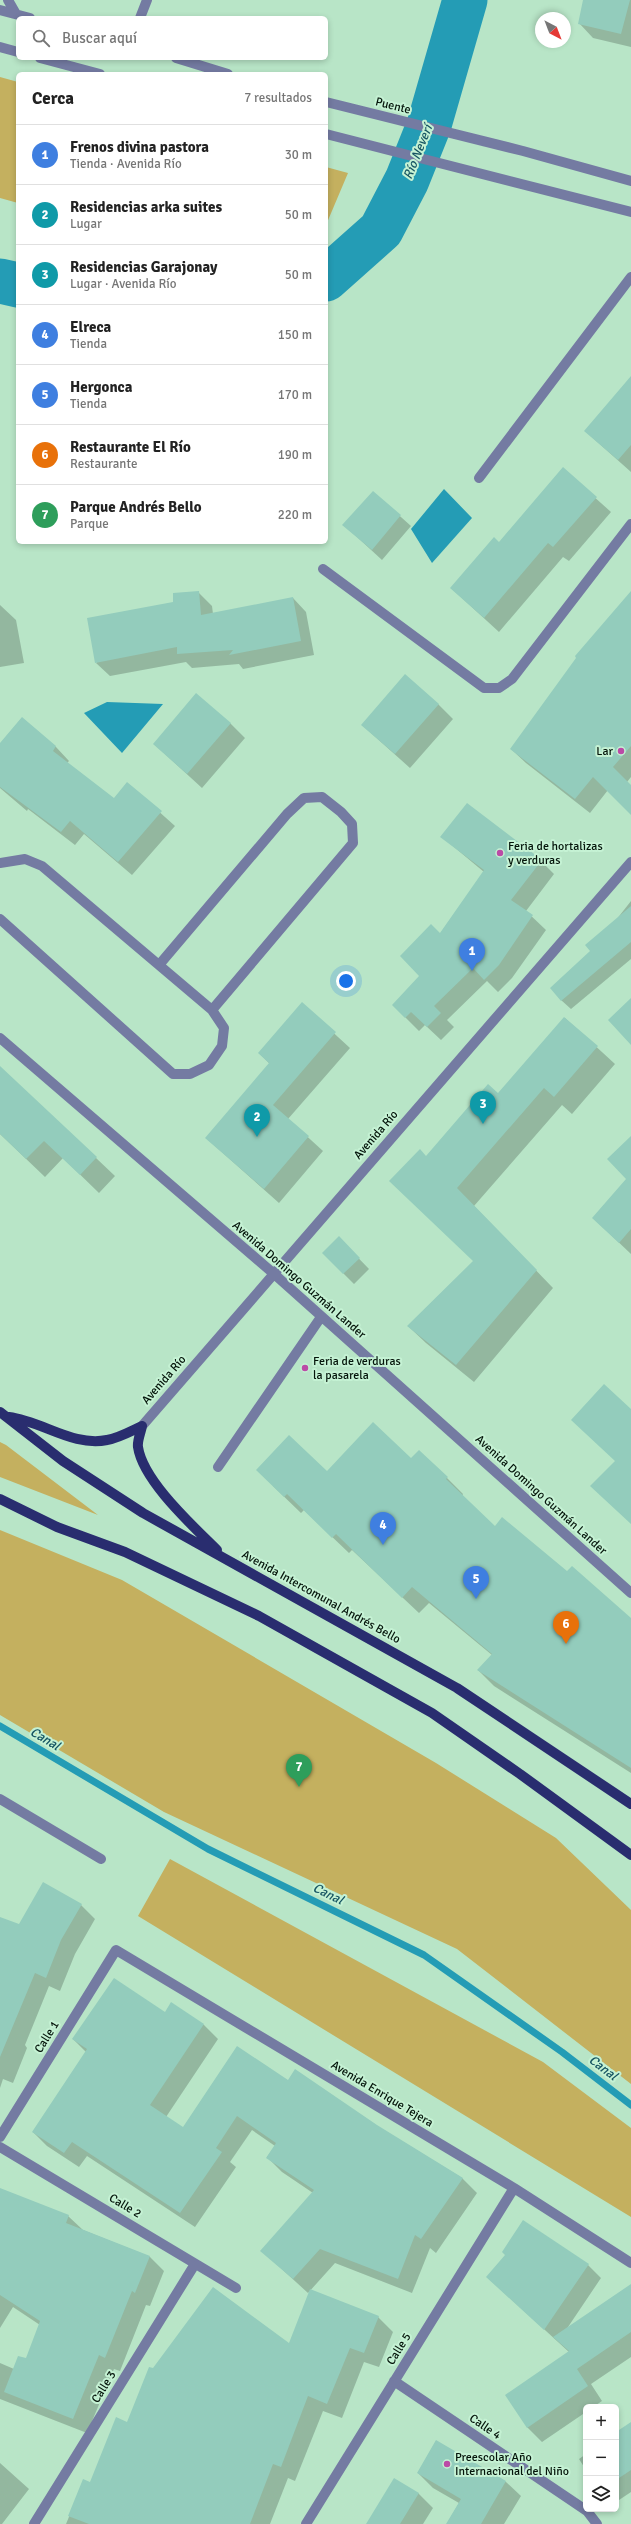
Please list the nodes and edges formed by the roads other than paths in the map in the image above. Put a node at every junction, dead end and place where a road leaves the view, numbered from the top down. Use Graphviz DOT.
graph roads {
  1 [pos="8,0"];
  2 [pos="147,0"];
  3 [pos="0,10"];
  4 [pos="16,14"];
  5 [pos="23,16"];
  6 [pos="141,16"];
  7 [pos="0,47"];
  8 [pos="16,51"];
  9 [pos="48,60"];
  10 [pos="182,60"];
  11 [pos="92,72"];
  12 [pos="222,72"];
  13 [pos="328,102"];
  14 [pos="328,135"];
  15 [pos="631,181"];
  16 [pos="631,212"];
  17 [pos="631,277"];
  18 [pos="479,478"];
  19 [pos="631,524"];
  20 [pos="323,569"];
  21 [pos="631,862"];
  22 [pos="0,863"];
  23 [pos="0,919"];
  24 [pos="160,965"];
  25 [pos="212,1010"];
  26 [pos="0,1038"];
  27 [pos="273,1273"];
  28 [pos="321,1316"];
  29 [pos="4,1414"];
  30 [pos="142,1426"];
  31 [pos="218,1468"];
  32 [pos="0,1499"];
  33 [pos="227,1559"];
  34 [pos="631,1592"];
  35 [pos="0,1799"];
  36 [pos="631,1804"];
  37 [pos="631,1856"];
  38 [pos="101,1859"];
  39 [pos="116,1950"];
  40 [pos="0,2137"];
  41 [pos="0,2147"];
  42 [pos="514,2188"];
  43 [pos="631,2263"];
  44 [pos="195,2264"];
  45 [pos="236,2288"];
  46 [pos="394,2381"];
  47 [pos="34,2524"];
  48 [pos="306,2524"];
  49 [pos="598,2524"];
  1 -- 4 [label="street"];
  2 -- 6 [label="street"];
  3 -- 4 [label="street"];
  4 -- 5 [label="street"];
  7 -- 8 [label="street"];
  9 -- 11 [label="street"];
  10 -- 12 [label="street"];
  13 -- 15 [label="street, Puente"];
  14 -- 16 [label="street"];
  17 -- 18 [label="street"];
  19 -- 20 [label="street"];
  21 -- 27 [label="street, Avenida Río"];
  22 -- 24 [label="street"];
  23 -- 25 [label="street"];
  24 -- 25 [label="street"];
  24 -- 25 [label="street"];
  26 -- 27 [label="street, Avenida Domingo Guzmán Lander"];
  27 -- 28 [label="street, Avenida Domingo Guzmán Lander"];
  27 -- 30 [label="street, Avenida Río"];
  28 -- 31 [label="street"];
  28 -- 34 [label="street, Avenida Domingo Guzmán Lander"];
  29 -- 30 [label="main road"];
  29 -- 33 [label="main road, Avenida Intercomunal Andrés Bello"];
  30 -- 33 [label="main road"];
  32 -- 37 [label="main road"];
  33 -- 36 [label="main road, Avenida Intercomunal Andrés Bello"];
  35 -- 38 [label="street"];
  39 -- 40 [label="street, Calle 1"];
  39 -- 42 [label="street, Avenida Enrique Tejera"];
  41 -- 44 [label="street, Calle 2"];
  42 -- 43 [label="street, Avenida Enrique Tejera"];
  42 -- 46 [label="street, Calle 5"];
  44 -- 45 [label="street, Calle 2"];
  44 -- 47 [label="street, Calle 3"];
  46 -- 48 [label="street, Calle 5"];
  46 -- 49 [label="street, Calle 4"];
}
